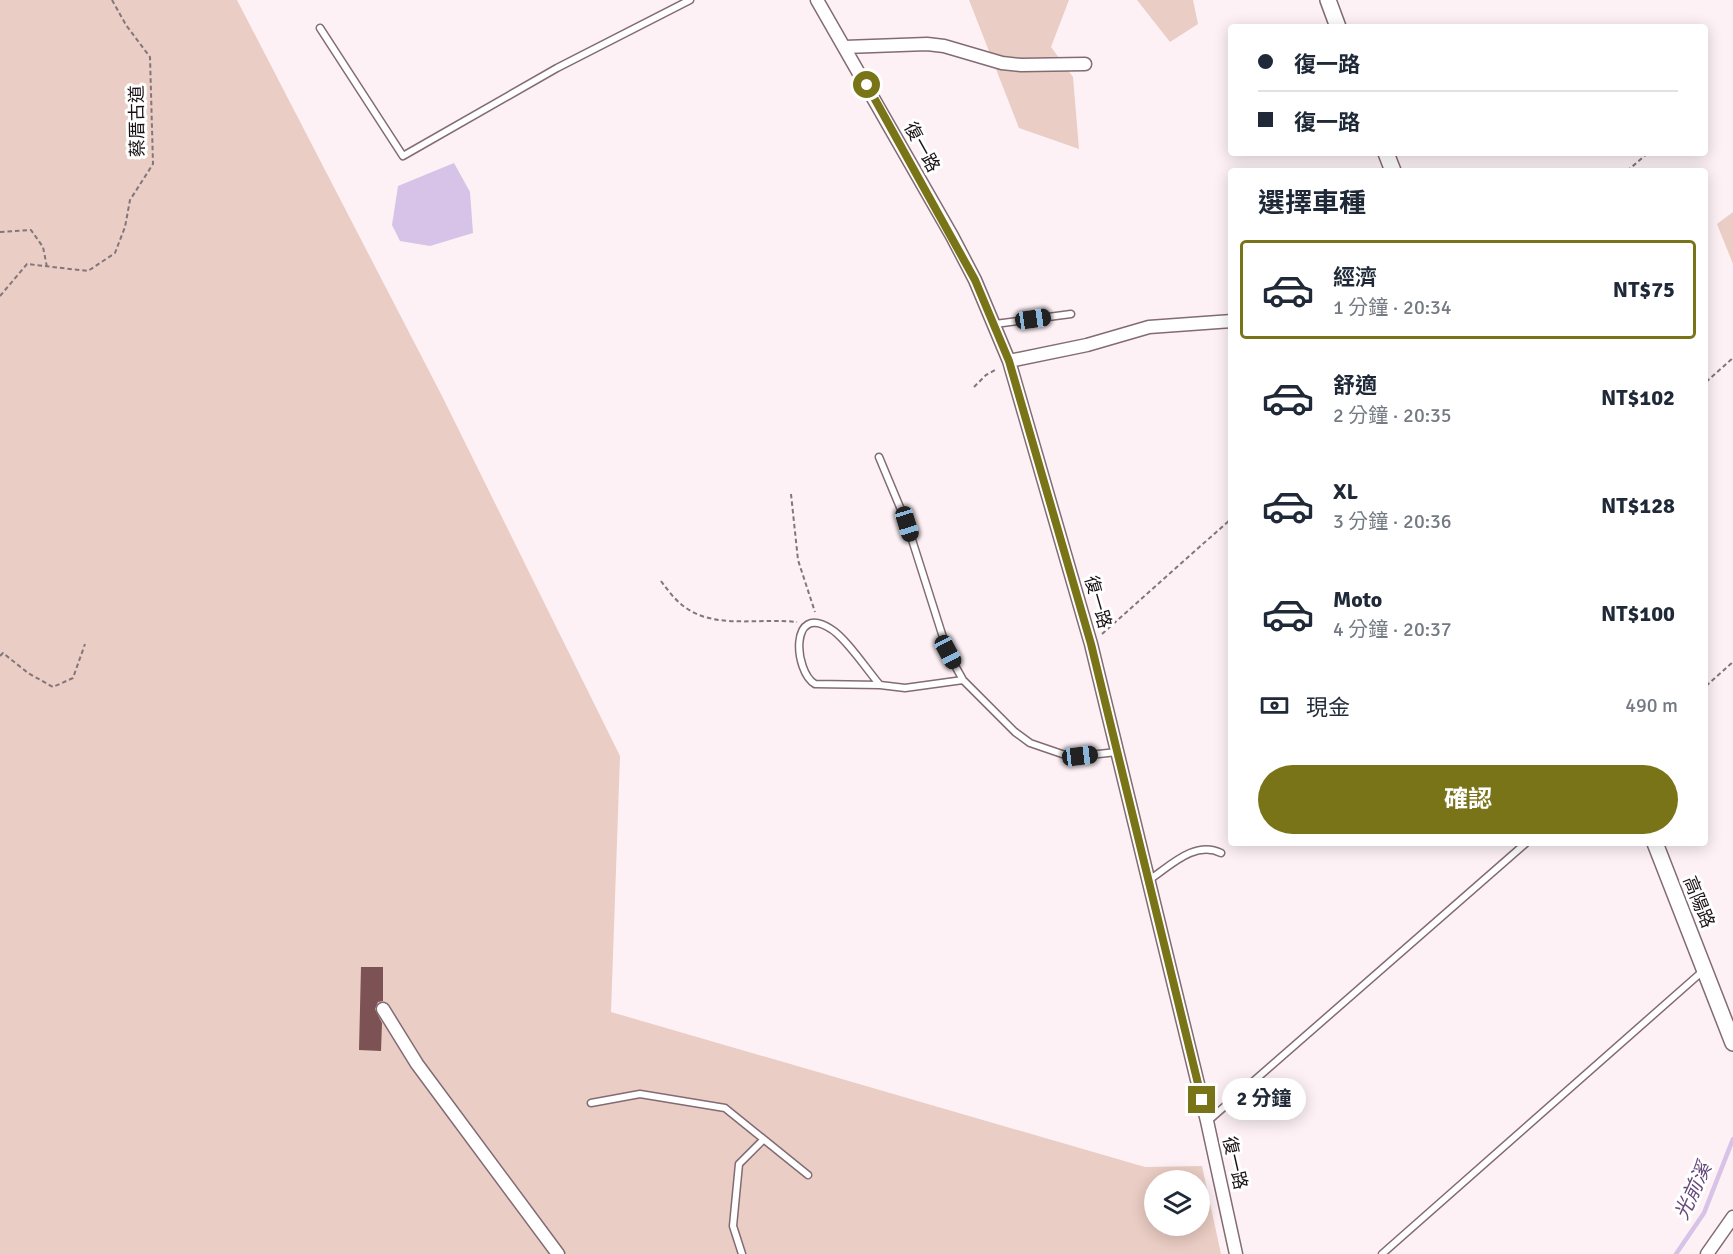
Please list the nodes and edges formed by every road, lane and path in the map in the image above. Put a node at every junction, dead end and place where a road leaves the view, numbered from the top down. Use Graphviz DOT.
graph roads {
  1 [pos="112,0"];
  2 [pos="690,0"];
  3 [pos="817,0"];
  4 [pos="1328,0"];
  5 [pos="1337,24"];
  6 [pos="320,28"];
  7 [pos="845,47"];
  8 [pos="1086,64"];
  9 [pos="1644,156"];
  10 [pos="1630,168"];
  11 [pos="0,232"];
  12 [pos="47,267"];
  13 [pos="0,296"];
  14 [pos="1071,314"];
  15 [pos="1228,321"];
  16 [pos="995,324"];
  17 [pos="1733,358"];
  18 [pos="1009,361"];
  19 [pos="1708,380"];
  20 [pos="974,387"];
  21 [pos="879,457"];
  22 [pos="791,494"];
  23 [pos="1228,522"];
  24 [pos="661,581"];
  25 [pos="808,624"];
  26 [pos="818,624"];
  27 [pos="85,644"];
  28 [pos="1091,644"];
  29 [pos="0,656"];
  30 [pos="1733,662"];
  31 [pos="963,681"];
  32 [pos="1708,684"];
  33 [pos="879,685"];
  34 [pos="1117,752"];
  35 [pos="1523,846"];
  36 [pos="1656,846"];
  37 [pos="1221,853"];
  38 [pos="1148,881"];
  39 [pos="1704,969"];
  40 [pos="382,1009"];
  41 [pos="1732,1041"];
  42 [pos="591,1103"];
  43 [pos="1207,1121"];
  44 [pos="763,1140"];
  45 [pos="808,1175"];
  46 [pos="1733,1217"];
  47 [pos="558,1254"];
  48 [pos="742,1254"];
  49 [pos="1236,1254"];
  50 [pos="1382,1254"];
  51 [pos="1707,1254"];
  1 -- 12 [label="path, 蔡厝古道"];
  2 -- 6 [label="lane"];
  3 -- 7 [label="street, 復一路"];
  4 -- 5 [label="street"];
  7 -- 8 [label="street"];
  7 -- 16 [label="street, 復一路"];
  9 -- 10 [label="path"];
  11 -- 12 [label="path"];
  12 -- 13 [label="path, 蔡厝古道"];
  14 -- 16 [label="lane"];
  15 -- 18 [label="street"];
  16 -- 18 [label="street, 復一路"];
  17 -- 19 [label="path"];
  18 -- 20 [label="path"];
  18 -- 28 [label="street, 復一路"];
  21 -- 31 [label="lane"];
  22 -- 26 [label="path"];
  23 -- 28 [label="path"];
  24 -- 25 [label="path"];
  25 -- 26 [label="lane"];
  25 -- 33 [label="lane"];
  26 -- 33 [label="lane"];
  27 -- 29 [label="path"];
  28 -- 34 [label="street, 復一路"];
  30 -- 32 [label="path"];
  31 -- 33 [label="lane"];
  31 -- 34 [label="lane"];
  34 -- 38 [label="street, 復一路"];
  35 -- 43 [label="lane"];
  36 -- 39 [label="street, 高陽路"];
  37 -- 38 [label="lane"];
  38 -- 43 [label="street, 復一路"];
  39 -- 41 [label="street, 高陽路"];
  39 -- 50 [label="lane"];
  40 -- 47 [label="street"];
  42 -- 44 [label="lane"];
  43 -- 49 [label="street, 復一路"];
  44 -- 45 [label="lane"];
  44 -- 48 [label="lane"];
  46 -- 51 [label="street"];
}
